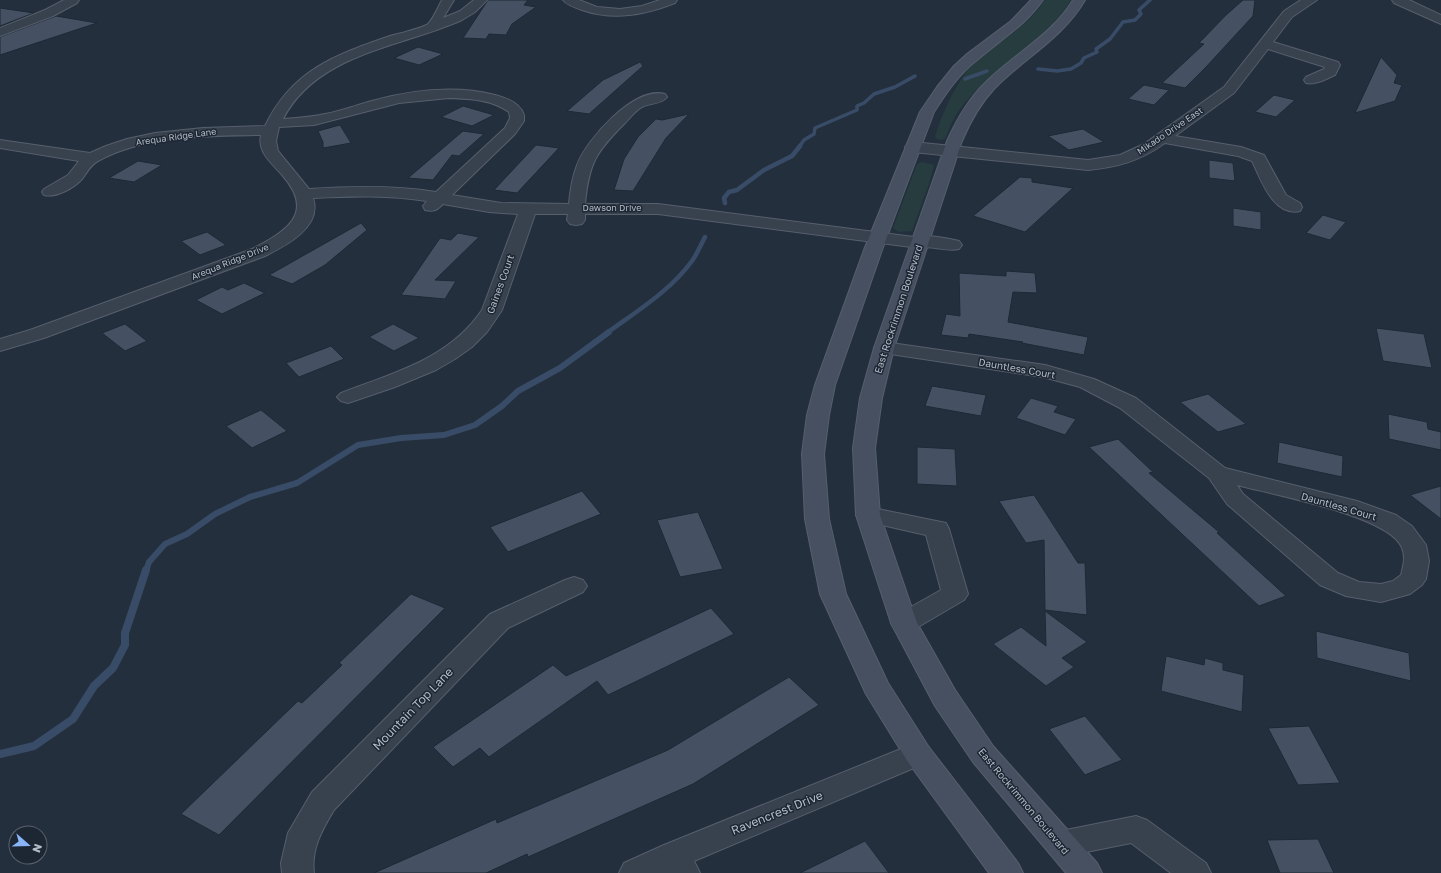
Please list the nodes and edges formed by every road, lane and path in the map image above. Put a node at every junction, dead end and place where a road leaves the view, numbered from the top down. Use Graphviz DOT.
graph roads {
  1 [pos="73,0"];
  2 [pos="448,0"];
  3 [pos="481,0"];
  4 [pos="570,0"];
  5 [pos="671,0"];
  6 [pos="1037,0"];
  7 [pos="1079,0"];
  8 [pos="1311,0"];
  9 [pos="1398,0"];
  10 [pos="1441,20"];
  11 [pos="432,27"];
  12 [pos="0,32"];
  13 [pos="1264,44"];
  14 [pos="1311,80"];
  15 [pos="660,97"];
  16 [pos="273,126"];
  17 [pos="1162,138"];
  18 [pos="3,144"];
  19 [pos="913,147"];
  20 [pos="950,151"];
  21 [pos="90,158"];
  22 [pos="1125,159"];
  23 [pos="1146,168"];
  24 [pos="50,192"];
  25 [pos="440,198"];
  26 [pos="306,199"];
  27 [pos="1294,207"];
  28 [pos="427,209"];
  29 [pos="576,214"];
  30 [pos="525,215"];
  31 [pos="876,244"];
  32 [pos="953,245"];
  33 [pos="918,246"];
  34 [pos="0,345"];
  35 [pos="884,348"];
  36 [pos="348,396"];
  37 [pos="1217,473"];
  38 [pos="868,515"];
  39 [pos="574,586"];
  40 [pos="904,623"];
  41 [pos="918,754"];
  42 [pos="1061,844"];
  43 [pos="680,864"];
  44 [pos="298,873"];
  45 [pos="635,873"];
  46 [pos="1008,873"];
  47 [pos="1086,873"];
  48 [pos="1195,873"];
  1 -- 12 [label="street"];
  2 -- 11 [label="street"];
  3 -- 11 [label="street"];
  4 -- 5 [label="street"];
  6 -- 19 [label="main road"];
  7 -- 20 [label="main road, East Rockrimmon Boulevard"];
  8 -- 13 [label="street, Mikado Drive East"];
  9 -- 10 [label="street"];
  11 -- 16 [label="street"];
  13 -- 14 [label="street"];
  13 -- 17 [label="street, Mikado Drive East"];
  15 -- 29 [label="street"];
  16 -- 21 [label="street, Arequa Ridge Lane"];
  16 -- 25 [label="street, Arequa Ridge Lane"];
  16 -- 26 [label="street"];
  17 -- 22 [label="street, Mikado Drive East"];
  17 -- 27 [label="street"];
  18 -- 21 [label="street"];
  19 -- 20 [label="street, Mikado Drive East"];
  19 -- 31 [label="main road"];
  20 -- 22 [label="street, Mikado Drive East"];
  20 -- 33 [label="main road, East Rockrimmon Boulevard"];
  21 -- 24 [label="street, Arequa Ridge Lane"];
  22 -- 23 [label="street"];
  25 -- 26 [label="street, Dawson Drive"];
  25 -- 28 [label="street"];
  25 -- 30 [label="street, Dawson Drive"];
  26 -- 28 [label="street, Dawson Drive"];
  26 -- 34 [label="street, Arequa Ridge Drive"];
  28 -- 30 [label="street, Dawson Drive"];
  29 -- 30 [label="street, Dawson Drive"];
  29 -- 31 [label="street, Dawson Drive"];
  30 -- 36 [label="street, Gaines Court"];
  31 -- 33 [label="street, Dawson Drive"];
  31 -- 41 [label="main road"];
  32 -- 33 [label="street, Dawson Drive"];
  33 -- 35 [label="main road, East Rockrimmon Boulevard"];
  35 -- 37 [label="street, Dauntless Court"];
  35 -- 38 [label="main road, East Rockrimmon Boulevard"];
  37 -- 37 [label="street, Dauntless Court"];
  38 -- 40 [label="main road, East Rockrimmon Boulevard"];
  38 -- 40 [label="street"];
  39 -- 44 [label="street, Mountain Top Lane"];
  40 -- 42 [label="main road, East Rockrimmon Boulevard"];
  41 -- 43 [label="street, Ravencrest Drive"];
  41 -- 46 [label="main road"];
  42 -- 47 [label="main road, East Rockrimmon Boulevard"];
  42 -- 48 [label="street"];
  43 -- 45 [label="street, Ravencrest Drive"];
}
